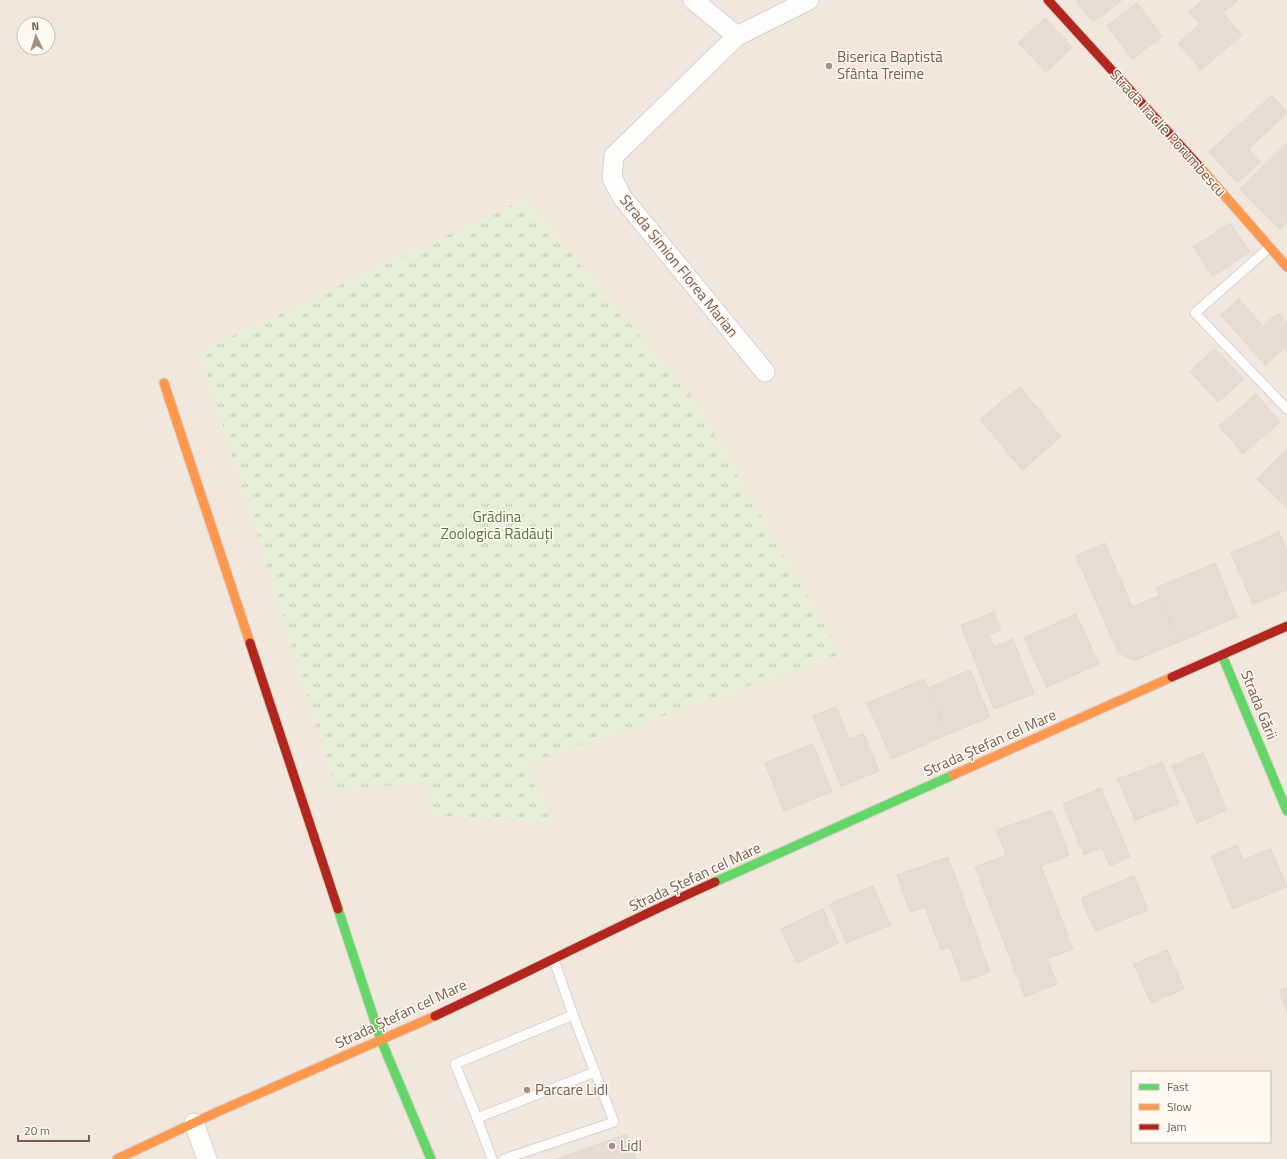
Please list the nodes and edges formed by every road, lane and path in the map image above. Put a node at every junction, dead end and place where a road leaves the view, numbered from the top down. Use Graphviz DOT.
graph roads {
  1 [pos="692,0"];
  2 [pos="809,0"];
  3 [pos="1048,0"];
  4 [pos="736,36"];
  5 [pos="1270,247"];
  6 [pos="1287,267"];
  7 [pos="764,372"];
  8 [pos="164,383"];
  9 [pos="1287,409"];
  10 [pos="1287,626"];
  11 [pos="1222,655"];
  12 [pos="1287,811"];
  13 [pos="554,960"];
  14 [pos="573,1015"];
  15 [pos="381,1040"];
  16 [pos="596,1072"];
  17 [pos="478,1118"];
  18 [pos="194,1123"];
  19 [pos="117,1159"];
  20 [pos="207,1159"];
  21 [pos="430,1159"];
  22 [pos="492,1159"];
  23 [pos="504,1159"];
  1 -- 4 [label="street"];
  2 -- 4 [label="street"];
  3 -- 5 [label="main road, Strada Iraclie Porumbescu"];
  4 -- 7 [label="street, Strada Simion Florea Marian"];
  5 -- 6 [label="main road, Strada Iraclie Porumbescu"];
  5 -- 9 [label="lane"];
  8 -- 15 [label="main road"];
  10 -- 11 [label="main road, Strada Ștefan cel Mare"];
  11 -- 12 [label="main road, Strada Gării"];
  11 -- 13 [label="main road, Strada Ștefan cel Mare"];
  13 -- 14 [label="lane"];
  13 -- 15 [label="main road, Strada Ștefan cel Mare"];
  14 -- 16 [label="lane"];
  14 -- 17 [label="lane"];
  15 -- 18 [label="main road, Strada Ștefan cel Mare"];
  15 -- 21 [label="main road"];
  16 -- 17 [label="lane"];
  16 -- 23 [label="lane"];
  17 -- 22 [label="lane"];
  18 -- 19 [label="main road, Strada Ștefan cel Mare"];
  18 -- 20 [label="street"];
}
